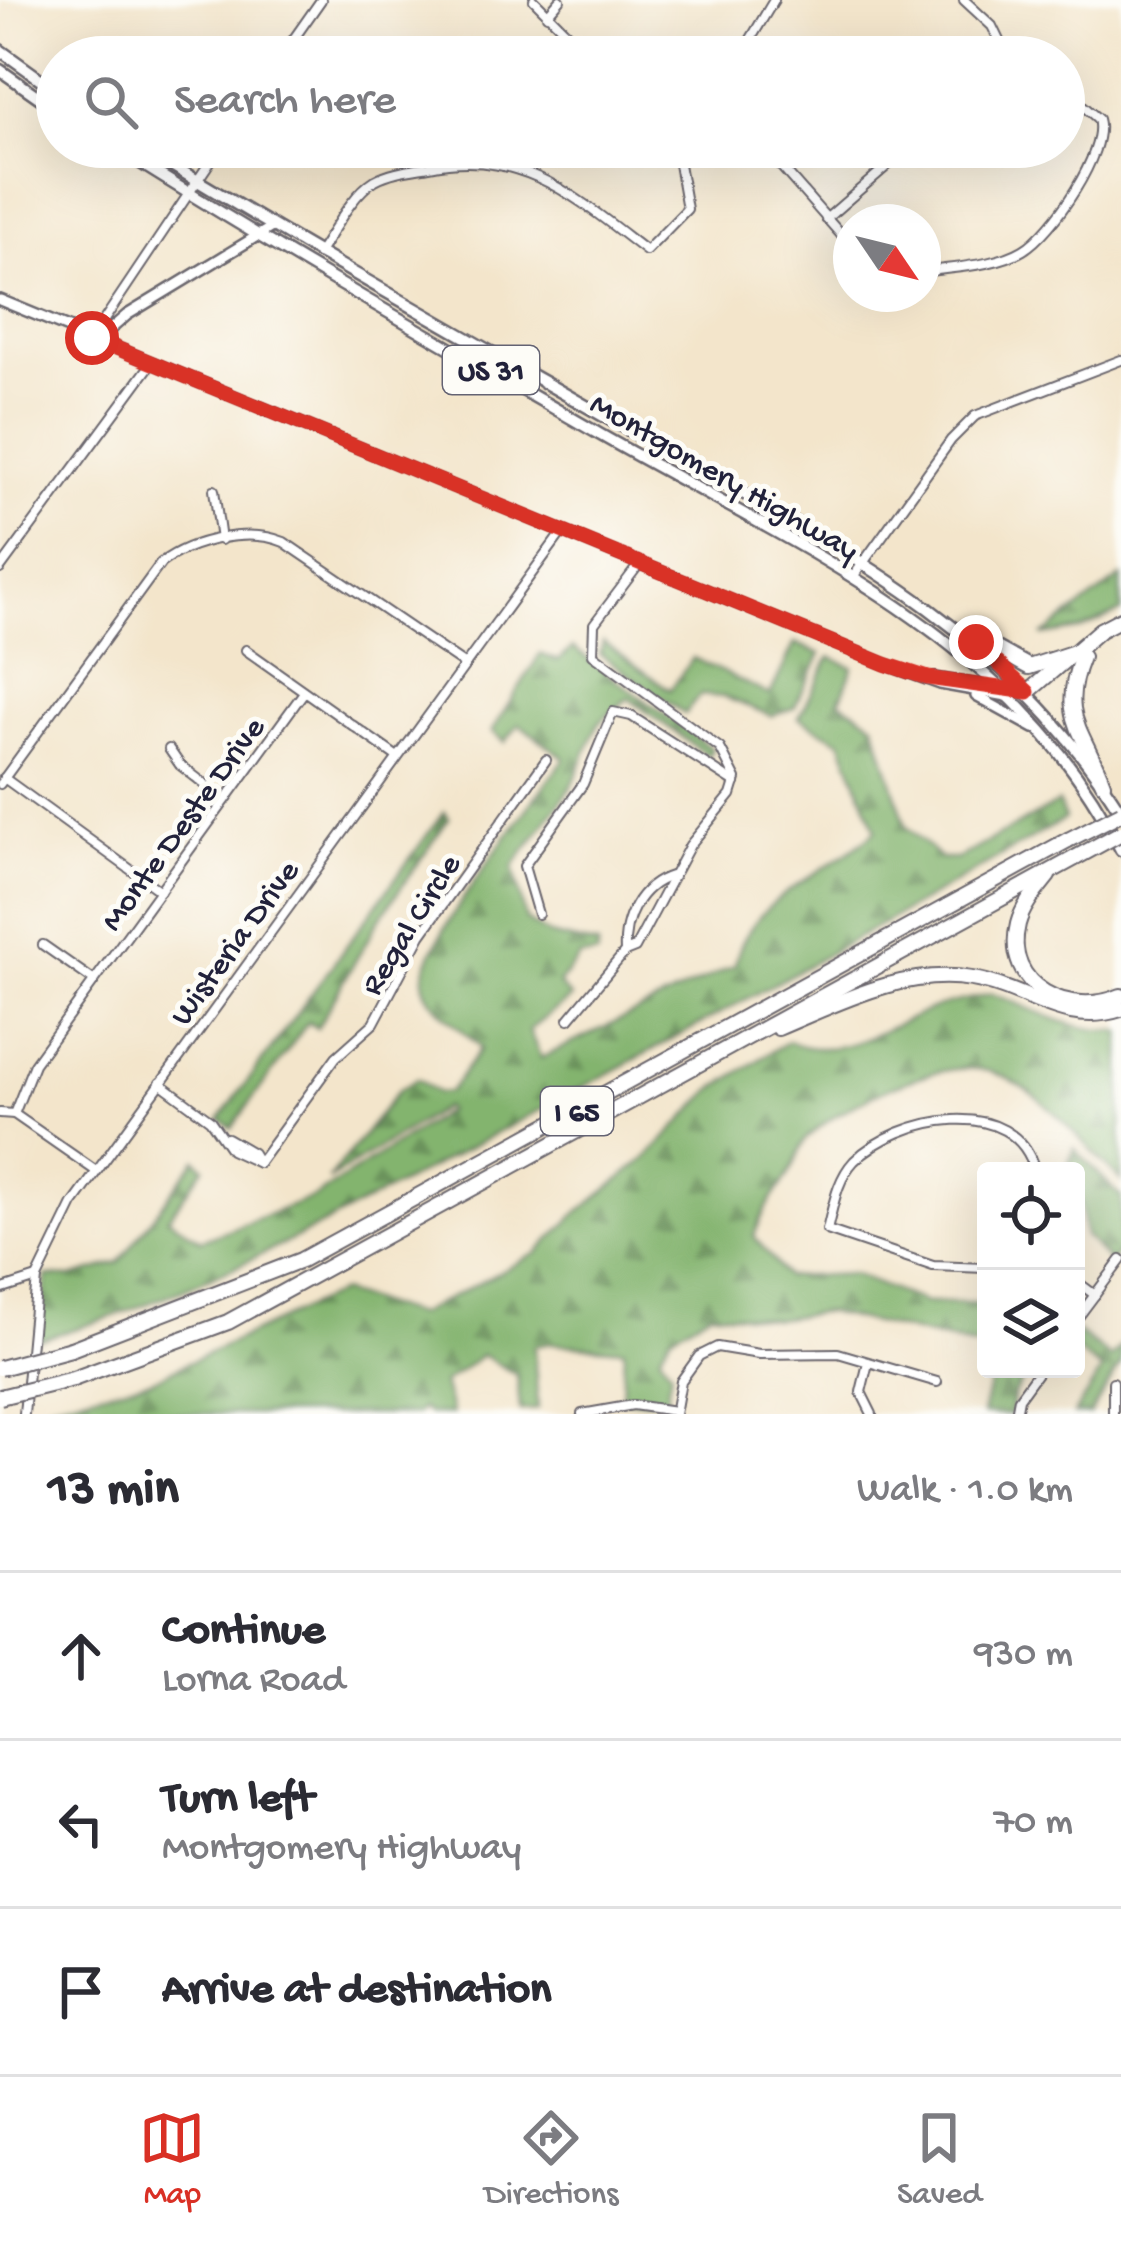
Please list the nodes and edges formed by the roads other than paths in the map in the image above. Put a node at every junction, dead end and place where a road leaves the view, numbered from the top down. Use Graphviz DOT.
graph roads {
  1 [pos="321,0"];
  2 [pos="534,0"];
  3 [pos="560,0"];
  4 [pos="774,0"];
  5 [pos="964,0"];
  6 [pos="547,15"];
  7 [pos="296,36"];
  8 [pos="569,36"];
  9 [pos="753,36"];
  10 [pos="997,36"];
  11 [pos="0,50"];
  12 [pos="0,70"];
  13 [pos="36,76"];
  14 [pos="36,95"];
  15 [pos="1085,107"];
  16 [pos="148,168"];
  17 [pos="176,168"];
  18 [pos="206,168"];
  19 [pos="429,168"];
  20 [pos="516,168"];
  21 [pos="680,168"];
  22 [pos="782,168"];
  23 [pos="885,168"];
  24 [pos="197,181"];
  25 [pos="188,193"];
  26 [pos="826,219"];
  27 [pos="272,227"];
  28 [pos="833,227"];
  29 [pos="257,236"];
  30 [pos="318,254"];
  31 [pos="941,269"];
  32 [pos="0,300"];
  33 [pos="94,339"];
  34 [pos="1121,361"];
  35 [pos="151,364"];
  36 [pos="214,490"];
  37 [pos="562,532"];
  38 [pos="221,540"];
  39 [pos="863,562"];
  40 [pos="640,563"];
  41 [pos="0,569"];
  42 [pos="854,577"];
  43 [pos="1121,619"];
  44 [pos="962,630"];
  45 [pos="1121,630"];
  46 [pos="246,650"];
  47 [pos="1078,655"];
  48 [pos="971,659"];
  49 [pos="464,665"];
  50 [pos="928,678"];
  51 [pos="953,679"];
  52 [pos="966,690"];
  53 [pos="304,692"];
  54 [pos="1020,694"];
  55 [pos="1049,739"];
  56 [pos="169,749"];
  57 [pos="396,756"];
  58 [pos="546,760"];
  59 [pos="2,781"];
  60 [pos="735,783"];
  61 [pos="1103,783"];
  62 [pos="225,800"];
  63 [pos="1121,812"];
  64 [pos="1121,833"];
  65 [pos="1121,850"];
  66 [pos="1055,868"];
  67 [pos="673,876"];
  68 [pos="160,891"];
  69 [pos="538,914"];
  70 [pos="44,945"];
  71 [pos="625,952"];
  72 [pos="93,980"];
  73 [pos="1121,997"];
  74 [pos="1121,1009"];
  75 [pos="569,1019"];
  76 [pos="712,1055"];
  77 [pos="160,1083"];
  78 [pos="0,1113"];
  79 [pos="14,1114"];
  80 [pos="1030,1162"];
  81 [pos="96,1171"];
  82 [pos="1121,1260"];
  83 [pos="977,1268"];
  84 [pos="37,1278"];
  85 [pos="1085,1287"];
  86 [pos="0,1290"];
  87 [pos="1095,1294"];
  88 [pos="1085,1305"];
  89 [pos="868,1363"];
  90 [pos="0,1368"];
  91 [pos="1033,1378"];
  92 [pos="937,1382"];
  93 [pos="1113,1382"];
  94 [pos="0,1397"];
  95 [pos="675,1412"];
  96 [pos="24,1414"];
  97 [pos="582,1414"];
  98 [pos="872,1414"];
  99 [pos="1016,1414"];
  100 [pos="1113,1414"];
  1 -- 7 [label="street"];
  2 -- 6 [label="street"];
  3 -- 6 [label="street"];
  4 -- 9 [label="street"];
  5 -- 10 [label="street"];
  6 -- 8 [label="street"];
  11 -- 13 [label="main road"];
  12 -- 14 [label="main road"];
  15 -- 31 [label="street"];
  16 -- 25 [label="main road, Montgomery Highway / US 31"];
  17 -- 24 [label="main road, Montgomery Highway / US 31"];
  18 -- 24 [label="street"];
  19 -- 30 [label="street"];
  20 -- 21 [label="street"];
  22 -- 26 [label="street"];
  23 -- 26 [label="street"];
  24 -- 25 [label="street"];
  24 -- 27 [label="main road, Montgomery Highway / US 31"];
  25 -- 29 [label="main road, Montgomery Highway / US 31"];
  25 -- 33 [label="street"];
  26 -- 28 [label="street"];
  27 -- 29 [label="street"];
  27 -- 30 [label="main road, Montgomery Highway / US 31"];
  29 -- 33 [label="street"];
  29 -- 42 [label="main road, Montgomery Highway / US 31"];
  30 -- 39 [label="main road, Montgomery Highway / US 31"];
  32 -- 33 [label="street"];
  33 -- 35 [label="street"];
  34 -- 39 [label="street"];
  35 -- 37 [label="street"];
  35 -- 41 [label="street"];
  36 -- 38 [label="street"];
  37 -- 40 [label="street"];
  37 -- 49 [label="street, Wisteria Drive"];
  38 -- 49 [label="street"];
  38 -- 59 [label="street"];
  39 -- 42 [label="street"];
  39 -- 44 [label="main road, Montgomery Highway / US 31"];
  40 -- 50 [label="street"];
  40 -- 60 [label="street"];
  42 -- 48 [label="main road, Montgomery Highway / US 31"];
  43 -- 47 [label="highway"];
  44 -- 47 [label="highway"];
  44 -- 54 [label="main road, Montgomery Highway / US 31"];
  45 -- 47 [label="highway"];
  46 -- 53 [label="street"];
  47 -- 54 [label="highway"];
  47 -- 61 [label="highway"];
  48 -- 51 [label="street"];
  48 -- 54 [label="main road, Montgomery Highway / US 31"];
  49 -- 57 [label="street, Wisteria Drive"];
  50 -- 51 [label="street"];
  50 -- 52 [label="street"];
  51 -- 54 [label="street"];
  52 -- 54 [label="street"];
  52 -- 55 [label="street"];
  53 -- 57 [label="street"];
  53 -- 62 [label="street, Monte Deste Drive"];
  54 -- 55 [label="main road, Montgomery Highway / US 31"];
  54 -- 61 [label="main road, Montgomery Highway / US 31"];
  55 -- 65 [label="main road, Montgomery Highway / US 31"];
  56 -- 62 [label="street"];
  57 -- 77 [label="street, Wisteria Drive"];
  58 -- 77 [label="street, Regal Circle"];
  59 -- 68 [label="street"];
  60 -- 67 [label="street"];
  60 -- 69 [label="street"];
  61 -- 63 [label="main road, Montgomery Highway / US 31"];
  62 -- 68 [label="street, Monte Deste Drive"];
  63 -- 90 [label="highway, I 65, bridge"];
  64 -- 66 [label="highway, I 65, bridge"];
  66 -- 73 [label="highway"];
  66 -- 76 [label="highway, I 65"];
  67 -- 71 [label="street"];
  67 -- 71 [label="street"];
  68 -- 72 [label="street, Monte Deste Drive"];
  70 -- 72 [label="street"];
  71 -- 75 [label="street"];
  72 -- 79 [label="street, Monte Deste Drive"];
  74 -- 76 [label="highway"];
  76 -- 94 [label="highway, I 65, bridge"];
  77 -- 81 [label="street, Wisteria Drive"];
  78 -- 79 [label="street"];
  79 -- 81 [label="street"];
  80 -- 83 [label="street"];
  81 -- 84 [label="street, Wisteria Drive"];
  82 -- 87 [label="street"];
  84 -- 86 [label="street"];
  84 -- 96 [label="street, Wisteria Drive"];
  85 -- 87 [label="street"];
  87 -- 88 [label="street"];
  89 -- 92 [label="street"];
  89 -- 95 [label="street"];
  89 -- 98 [label="street"];
  91 -- 99 [label="street"];
  93 -- 100 [label="street"];
  95 -- 97 [label="street"];
}
